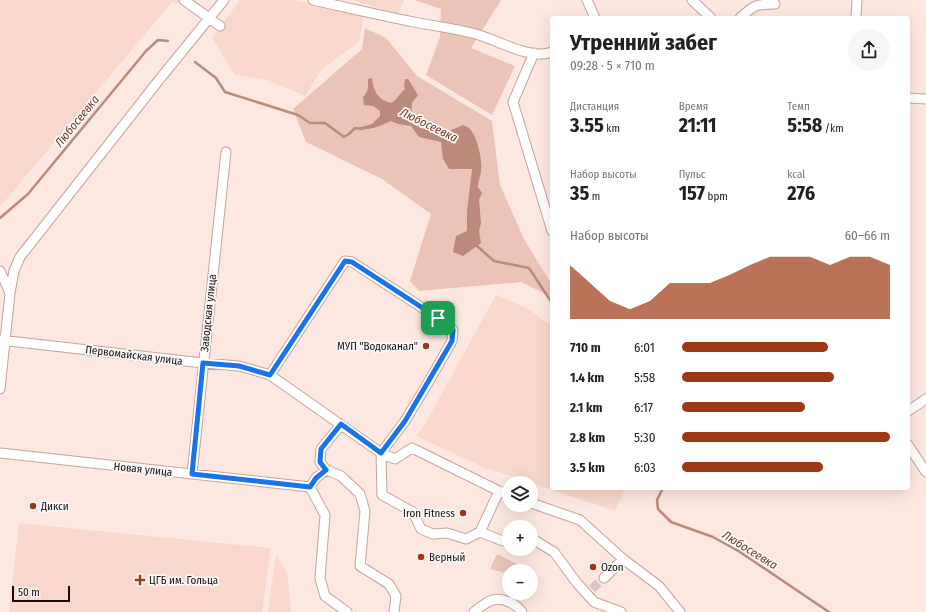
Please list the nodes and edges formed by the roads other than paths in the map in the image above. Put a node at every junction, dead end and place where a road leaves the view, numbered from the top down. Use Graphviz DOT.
graph roads {
  1 [pos="184,0"];
  2 [pos="224,0"];
  3 [pos="313,0"];
  4 [pos="587,0"];
  5 [pos="692,0"];
  6 [pos="857,0"];
  7 [pos="775,4"];
  8 [pos="594,16"];
  9 [pos="709,16"];
  10 [pos="742,16"];
  11 [pos="856,16"];
  12 [pos="210,18"];
  13 [pos="220,26"];
  14 [pos="534,53"];
  15 [pos="550,53"];
  16 [pos="910,98"];
  17 [pos="926,98"];
  18 [pos="226,152"];
  19 [pos="550,224"];
  20 [pos="0,271"];
  21 [pos="10,294"];
  22 [pos="3,340"];
  23 [pos="203,363"];
  24 [pos="270,375"];
  25 [pos="0,389"];
  26 [pos="926,399"];
  27 [pos="910,410"];
  28 [pos="341,424"];
  29 [pos="910,448"];
  30 [pos="0,453"];
  31 [pos="381,453"];
  32 [pos="326,470"];
  33 [pos="926,472"];
  34 [pos="192,474"];
  35 [pos="310,487"];
  36 [pos="500,491"];
  37 [pos="538,505"];
  38 [pos="480,532"];
  39 [pos="502,541"];
  40 [pos="538,542"];
  41 [pos="624,558"];
  42 [pos="604,578"];
  43 [pos="347,612"];
  44 [pos="394,612"];
  45 [pos="474,612"];
  46 [pos="522,612"];
  47 [pos="620,612"];
  48 [pos="680,612"];
  1 -- 12 [label="street"];
  2 -- 12 [label="street"];
  3 -- 14 [label="street"];
  4 -- 8 [label="street"];
  5 -- 9 [label="street"];
  6 -- 11 [label="street"];
  7 -- 10 [label="street"];
  12 -- 13 [label="street"];
  12 -- 21 [label="street"];
  14 -- 15 [label="street"];
  14 -- 19 [label="street"];
  16 -- 17 [label="street"];
  18 -- 23 [label="street, Заводская улица"];
  20 -- 21 [label="street"];
  21 -- 22 [label="street"];
  22 -- 23 [label="street, Первомайская улица"];
  22 -- 25 [label="street"];
  23 -- 24 [label="street, Первомайская улица"];
  23 -- 34 [label="street, Заводская улица"];
  24 -- 28 [label="street, Первомайская улица"];
  24 -- 31 [label="street"];
  26 -- 27 [label="street"];
  28 -- 31 [label="street, Первомайская улица"];
  28 -- 32 [label="street"];
  29 -- 33 [label="street"];
  30 -- 34 [label="street, Новая улица"];
  31 -- 36 [label="street"];
  31 -- 38 [label="street"];
  32 -- 35 [label="street"];
  32 -- 44 [label="street"];
  34 -- 35 [label="street, Новая улица"];
  35 -- 43 [label="street"];
  36 -- 38 [label="street"];
  37 -- 41 [label="street"];
  38 -- 39 [label="street"];
  40 -- 47 [label="street"];
  41 -- 42 [label="street"];
  41 -- 48 [label="street"];
  45 -- 46 [label="street"];
}
